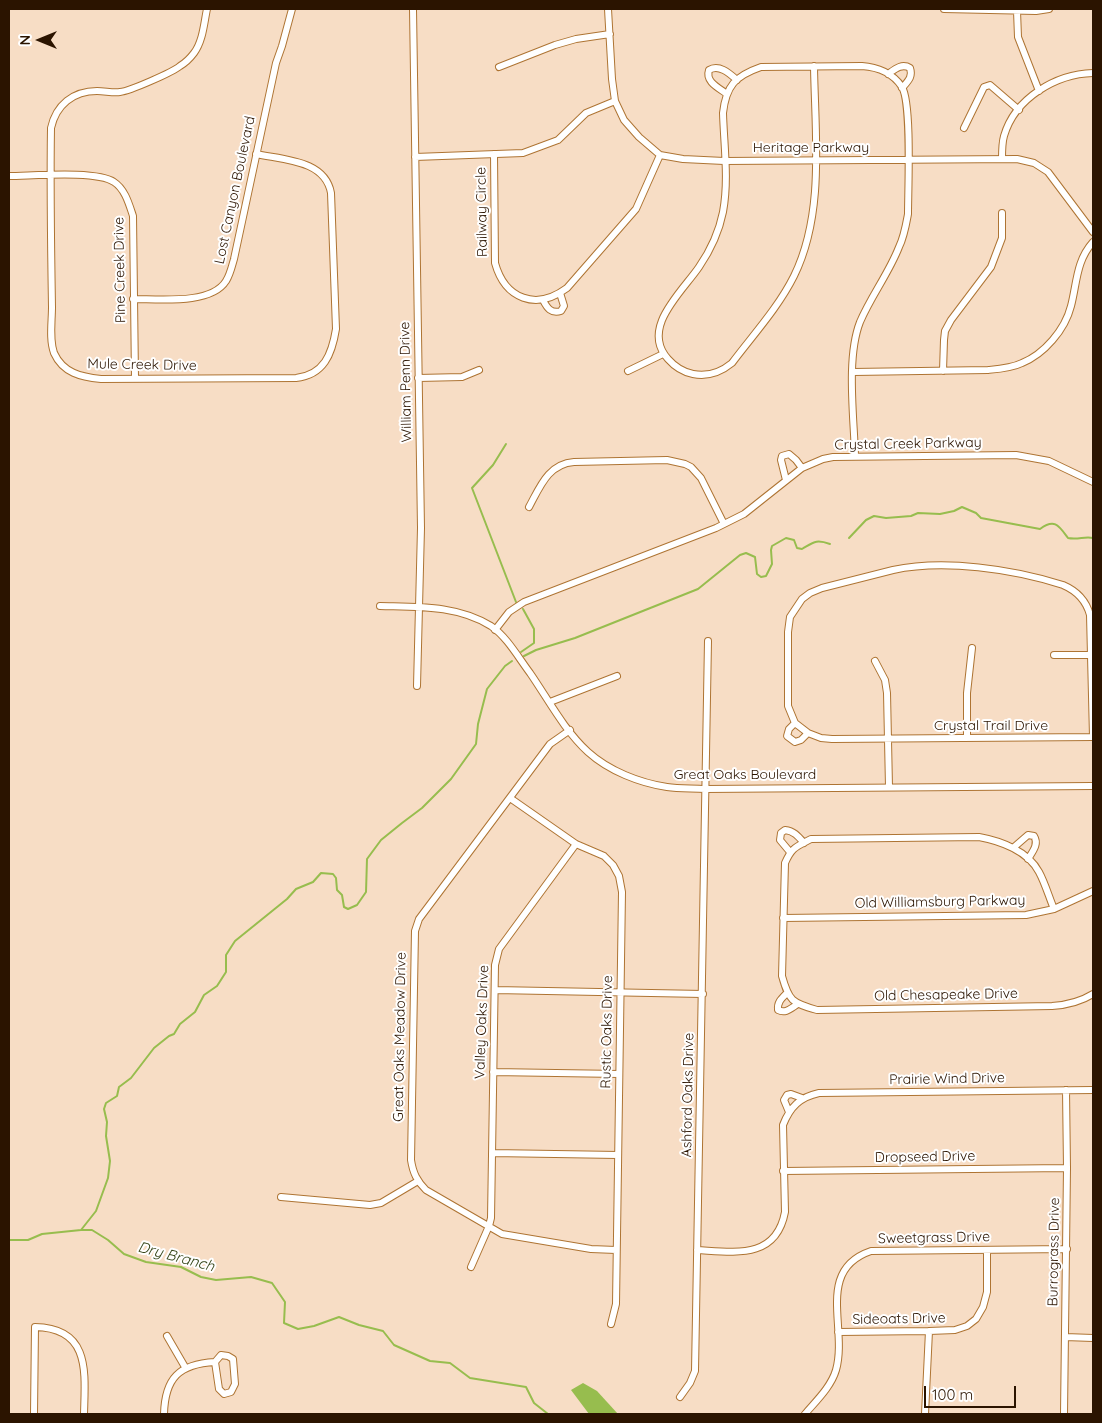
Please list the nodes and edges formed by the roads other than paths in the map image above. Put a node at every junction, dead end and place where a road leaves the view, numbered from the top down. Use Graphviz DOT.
graph roads {
  1 [pos="207,9"];
  2 [pos="292,9"];
  3 [pos="413,9"];
  4 [pos="608,9"];
  5 [pos="944,9"];
  6 [pos="1049,9"];
  7 [pos="1016,10"];
  8 [pos="610,34"];
  9 [pos="814,66"];
  10 [pos="499,67"];
  11 [pos="1093,73"];
  12 [pos="888,74"];
  13 [pos="737,80"];
  14 [pos="902,88"];
  15 [pos="1038,91"];
  16 [pos="727,94"];
  17 [pos="615,101"];
  18 [pos="1019,110"];
  19 [pos="964,128"];
  20 [pos="256,154"];
  21 [pos="494,154"];
  22 [pos="660,154"];
  23 [pos="415,157"];
  24 [pos="1002,158"];
  25 [pos="908,159"];
  26 [pos="815,160"];
  27 [pos="724,161"];
  28 [pos="51,175"];
  29 [pos="9,176"];
  30 [pos="1002,214"];
  31 [pos="1093,232"];
  32 [pos="1093,242"];
  33 [pos="560,293"];
  34 [pos="133,299"];
  35 [pos="543,300"];
  36 [pos="664,354"];
  37 [pos="479,370"];
  38 [pos="628,370"];
  39 [pos="943,371"];
  40 [pos="853,372"];
  41 [pos="135,378"];
  42 [pos="418,378"];
  43 [pos="855,456"];
  44 [pos="802,468"];
  45 [pos="786,480"];
  46 [pos="1093,482"];
  47 [pos="528,507"];
  48 [pos="724,524"];
  49 [pos="380,606"];
  50 [pos="419,607"];
  51 [pos="495,630"];
  52 [pos="708,641"];
  53 [pos="972,648"];
  54 [pos="1092,654"];
  55 [pos="1054,655"];
  56 [pos="875,661"];
  57 [pos="617,676"];
  58 [pos="418,686"];
  59 [pos="550,702"];
  60 [pos="795,723"];
  61 [pos="570,730"];
  62 [pos="808,734"];
  63 [pos="968,737"];
  64 [pos="1093,737"];
  65 [pos="888,738"];
  66 [pos="1093,786"];
  67 [pos="889,787"];
  68 [pos="705,789"];
  69 [pos="510,798"];
  70 [pos="804,843"];
  71 [pos="576,844"];
  72 [pos="1013,848"];
  73 [pos="790,852"];
  74 [pos="1028,859"];
  75 [pos="1093,891"];
  76 [pos="1054,909"];
  77 [pos="783,918"];
  78 [pos="494,990"];
  79 [pos="620,992"];
  80 [pos="788,992"];
  81 [pos="703,994"];
  82 [pos="1093,994"];
  83 [pos="798,1004"];
  84 [pos="493,1072"];
  85 [pos="619,1074"];
  86 [pos="1066,1090"];
  87 [pos="1093,1090"];
  88 [pos="802,1098"];
  89 [pos="789,1112"];
  90 [pos="492,1153"];
  91 [pos="618,1155"];
  92 [pos="1067,1168"];
  93 [pos="784,1171"];
  94 [pos="418,1181"];
  95 [pos="281,1197"];
  96 [pos="489,1226"];
  97 [pos="1067,1249"];
  98 [pos="616,1250"];
  99 [pos="698,1250"];
  100 [pos="987,1250"];
  101 [pos="471,1267"];
  102 [pos="611,1324"];
  103 [pos="838,1332"];
  104 [pos="929,1332"];
  105 [pos="167,1336"];
  106 [pos="1066,1337"];
  107 [pos="1093,1338"];
  108 [pos="215,1362"];
  109 [pos="185,1367"];
  110 [pos="680,1397"];
  111 [pos="34,1414"];
  112 [pos="84,1414"];
  113 [pos="164,1414"];
  114 [pos="805,1414"];
  115 [pos="925,1414"];
  116 [pos="1064,1414"];
  1 -- 28 [label="street, Mule Creek Drive"];
  2 -- 20 [label="street, Lost Canyon Boulevard"];
  3 -- 23 [label="street, William Penn Drive"];
  4 -- 8 [label="street, Heritage Parkway"];
  5 -- 7 [label="street"];
  6 -- 7 [label="street"];
  7 -- 15 [label="street"];
  8 -- 10 [label="street"];
  8 -- 17 [label="street, Heritage Parkway"];
  9 -- 12 [label="street"];
  9 -- 13 [label="street"];
  9 -- 26 [label="street"];
  11 -- 15 [label="street"];
  12 -- 14 [label="street"];
  12 -- 14 [label="street"];
  13 -- 16 [label="street"];
  13 -- 16 [label="street"];
  14 -- 25 [label="street"];
  15 -- 18 [label="street"];
  16 -- 27 [label="street"];
  17 -- 21 [label="street"];
  17 -- 22 [label="street, Heritage Parkway"];
  18 -- 19 [label="street"];
  18 -- 24 [label="street"];
  20 -- 34 [label="street, Lost Canyon Boulevard"];
  20 -- 41 [label="street, Mule Creek Drive"];
  21 -- 23 [label="street"];
  21 -- 35 [label="street, Railway Circle"];
  22 -- 27 [label="street, Heritage Parkway"];
  22 -- 33 [label="street"];
  23 -- 42 [label="street, William Penn Drive"];
  24 -- 25 [label="street, Heritage Parkway"];
  24 -- 31 [label="street, Heritage Parkway"];
  25 -- 26 [label="street, Heritage Parkway"];
  25 -- 40 [label="street"];
  26 -- 27 [label="street, Heritage Parkway"];
  26 -- 36 [label="street"];
  27 -- 36 [label="street"];
  28 -- 29 [label="street, Pine Creek Drive"];
  28 -- 34 [label="street, Pine Creek Drive"];
  28 -- 41 [label="street, Mule Creek Drive"];
  30 -- 39 [label="street"];
  32 -- 39 [label="street"];
  33 -- 35 [label="street"];
  33 -- 35 [label="street, Railway Circle"];
  34 -- 41 [label="street, Pine Creek Drive"];
  36 -- 38 [label="street"];
  37 -- 42 [label="street"];
  39 -- 40 [label="street"];
  40 -- 43 [label="street"];
  42 -- 50 [label="street, William Penn Drive"];
  43 -- 44 [label="street, Crystal Creek Parkway"];
  43 -- 46 [label="street, Crystal Creek Parkway"];
  44 -- 45 [label="street, Crystal Creek Parkway"];
  44 -- 45 [label="street"];
  45 -- 48 [label="street, Crystal Creek Parkway"];
  47 -- 48 [label="street"];
  48 -- 51 [label="street, Crystal Creek Parkway"];
  49 -- 50 [label="street, Great Oaks Boulevard"];
  50 -- 51 [label="street, Great Oaks Boulevard"];
  50 -- 58 [label="street, William Penn Drive"];
  51 -- 59 [label="street, Great Oaks Boulevard"];
  52 -- 68 [label="street, Ashford Oaks Drive"];
  53 -- 63 [label="street"];
  54 -- 55 [label="street"];
  54 -- 60 [label="street"];
  54 -- 64 [label="street"];
  56 -- 65 [label="street"];
  57 -- 59 [label="street"];
  59 -- 61 [label="street, Great Oaks Boulevard"];
  60 -- 62 [label="street"];
  60 -- 62 [label="street"];
  61 -- 68 [label="street, Great Oaks Boulevard"];
  61 -- 69 [label="street, Great Oaks Meadow Drive"];
  62 -- 65 [label="street, Crystal Trail Drive"];
  63 -- 64 [label="street, Crystal Trail Drive"];
  63 -- 65 [label="street, Crystal Trail Drive"];
  65 -- 67 [label="street"];
  66 -- 67 [label="street, Great Oaks Boulevard"];
  67 -- 68 [label="street, Great Oaks Boulevard"];
  68 -- 81 [label="street, Ashford Oaks Drive"];
  69 -- 71 [label="street, Rustic Oaks Drive"];
  69 -- 94 [label="street, Great Oaks Meadow Drive"];
  70 -- 72 [label="street"];
  70 -- 73 [label="street"];
  70 -- 73 [label="street"];
  71 -- 78 [label="street, Valley Oaks Drive"];
  71 -- 79 [label="street, Rustic Oaks Drive"];
  72 -- 74 [label="street"];
  72 -- 74 [label="street"];
  73 -- 77 [label="street"];
  74 -- 76 [label="street"];
  75 -- 76 [label="street, Old Williamsburg Parkway"];
  76 -- 77 [label="street, Old Williamsburg Parkway"];
  77 -- 80 [label="street"];
  78 -- 79 [label="street"];
  78 -- 84 [label="street, Valley Oaks Drive"];
  79 -- 81 [label="street"];
  79 -- 85 [label="street, Rustic Oaks Drive"];
  80 -- 83 [label="street"];
  80 -- 83 [label="street, Old Chesapeake Drive"];
  81 -- 99 [label="street, Ashford Oaks Drive"];
  82 -- 83 [label="street, Old Chesapeake Drive"];
  84 -- 85 [label="street"];
  84 -- 90 [label="street, Valley Oaks Drive"];
  85 -- 91 [label="street, Rustic Oaks Drive"];
  86 -- 87 [label="street, Prairie Wind Drive"];
  86 -- 88 [label="street, Prairie Wind Drive"];
  86 -- 92 [label="street, Burrograss Drive"];
  88 -- 89 [label="street, Prairie Wind Drive"];
  88 -- 89 [label="street, Prairie Wind Drive"];
  89 -- 93 [label="street, Prairie Wind Drive"];
  90 -- 91 [label="street"];
  90 -- 96 [label="street, Valley Oaks Drive"];
  91 -- 98 [label="street, Rustic Oaks Drive"];
  92 -- 93 [label="street, Dropseed Drive"];
  92 -- 97 [label="street, Burrograss Drive"];
  93 -- 99 [label="street, Prairie Wind Drive"];
  94 -- 95 [label="street"];
  94 -- 96 [label="street"];
  96 -- 98 [label="street"];
  96 -- 101 [label="street"];
  97 -- 100 [label="street, Sweetgrass Drive"];
  97 -- 106 [label="street, Burrograss Drive"];
  98 -- 102 [label="street, Rustic Oaks Drive"];
  99 -- 110 [label="street, Ashford Oaks Drive"];
  100 -- 103 [label="street, Sweetgrass Drive"];
  100 -- 104 [label="street, Sideoats Drive"];
  103 -- 104 [label="street, Sideoats Drive"];
  103 -- 114 [label="street, Sweetgrass Drive"];
  104 -- 115 [label="street"];
  105 -- 109 [label="street"];
  106 -- 107 [label="street"];
  106 -- 116 [label="street, Burrograss Drive"];
  108 -- 108 [label="street"];
  108 -- 109 [label="street"];
  109 -- 113 [label="street"];
  111 -- 112 [label="street"];
}
